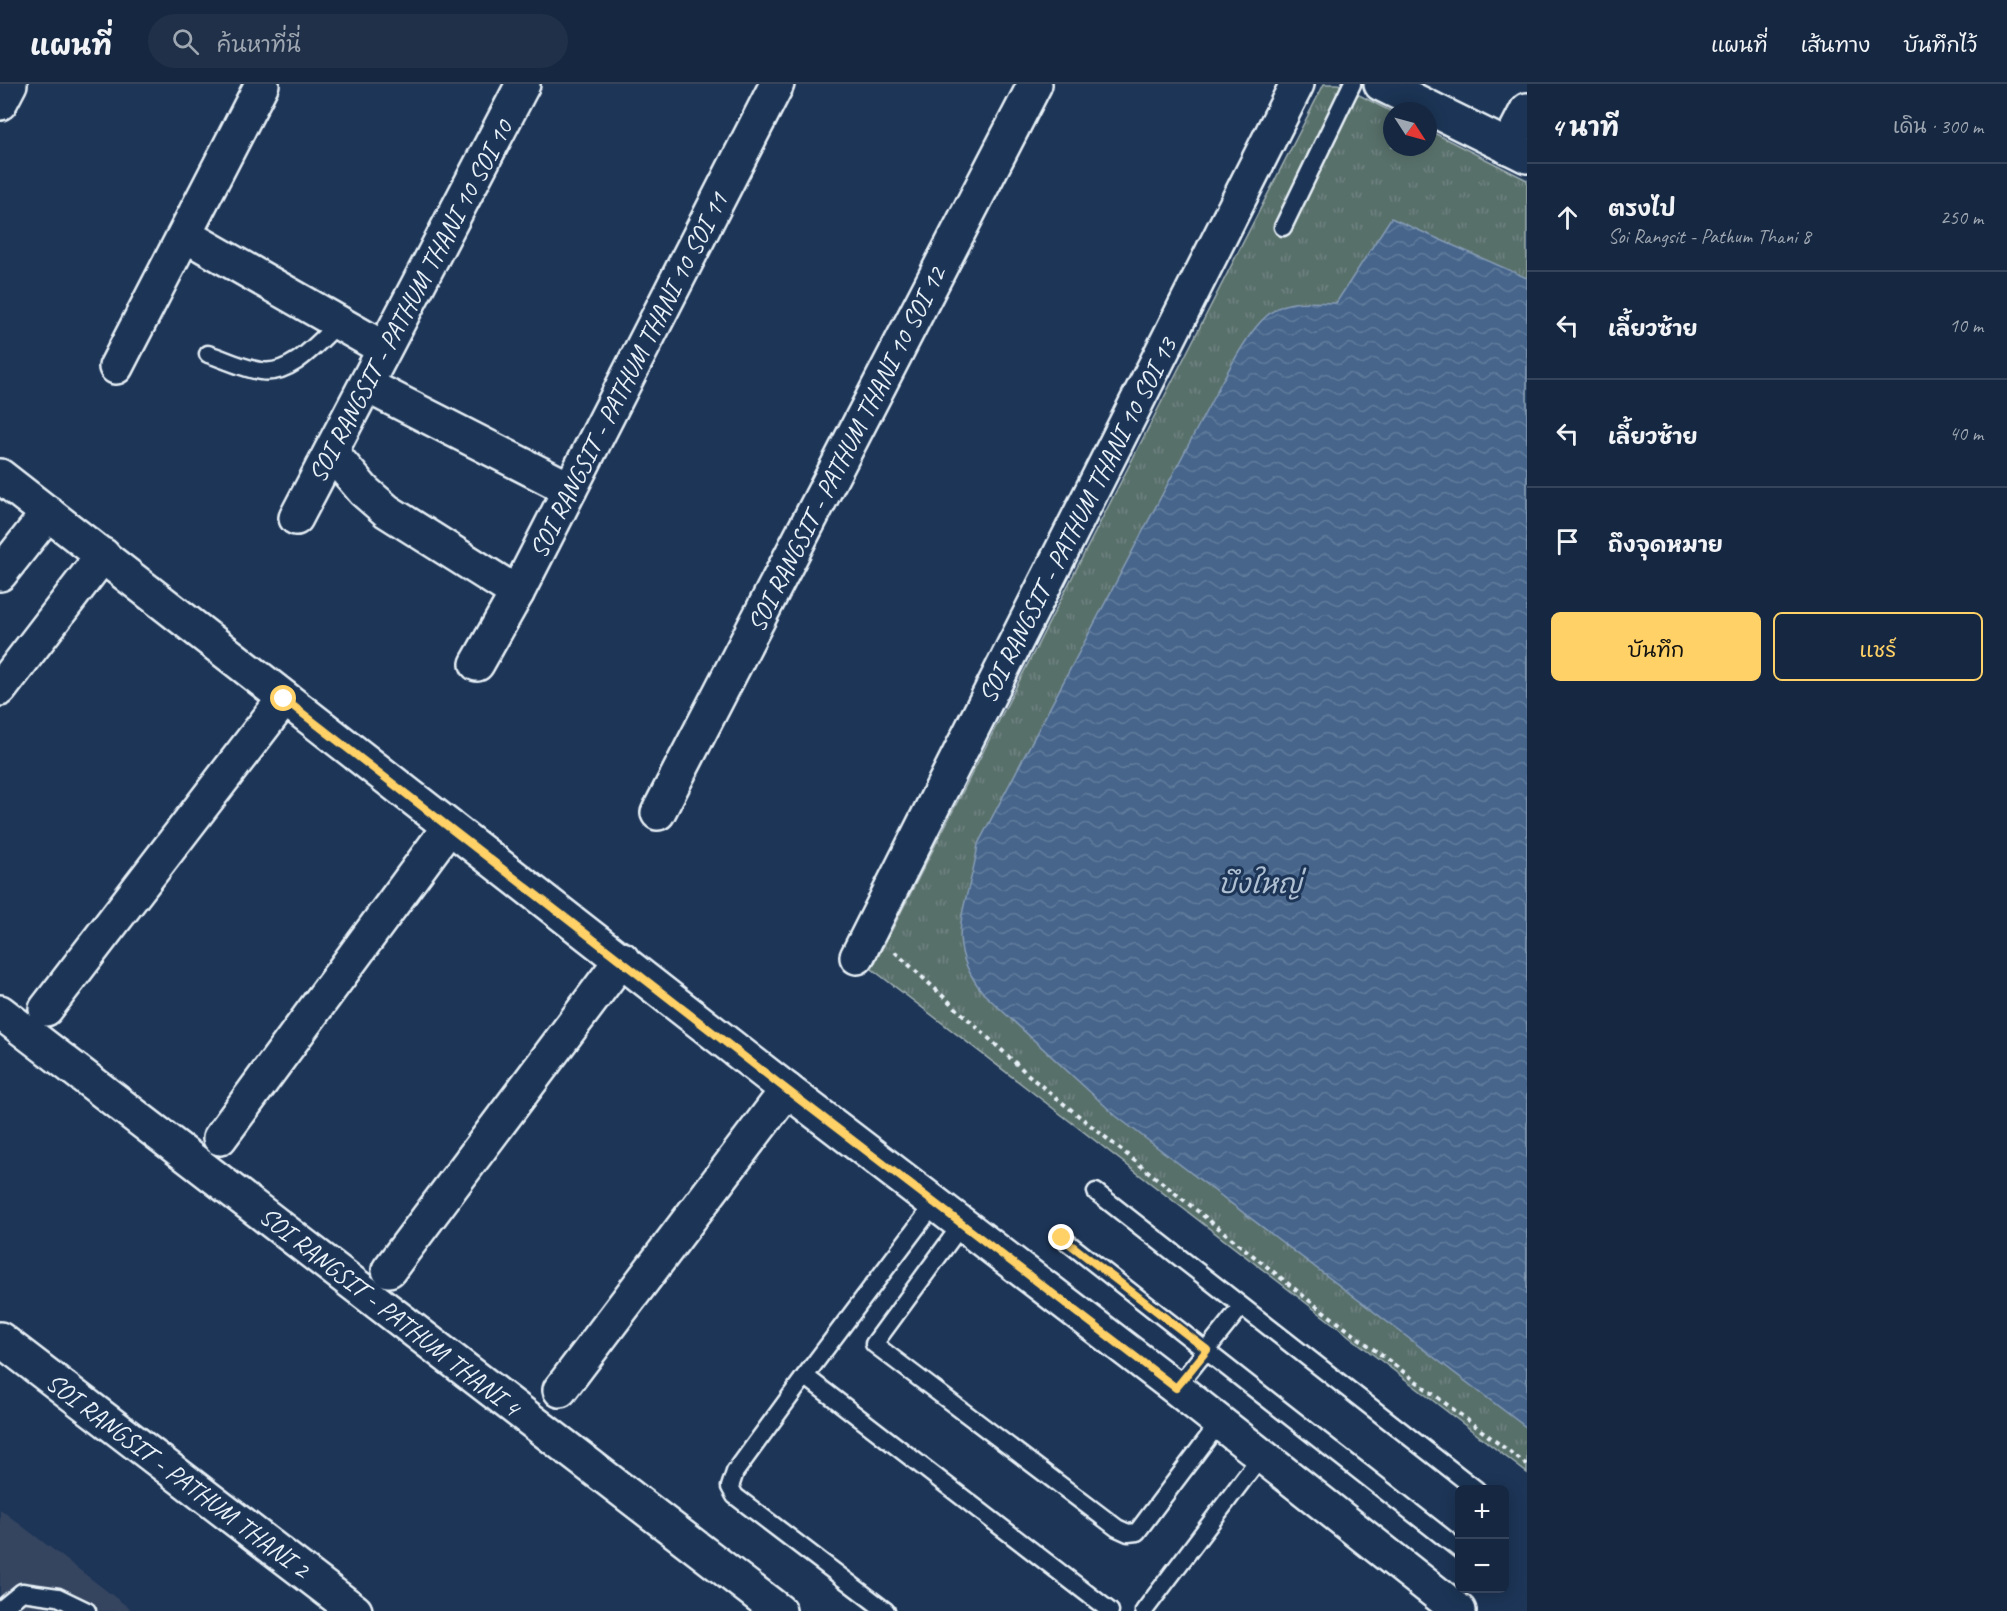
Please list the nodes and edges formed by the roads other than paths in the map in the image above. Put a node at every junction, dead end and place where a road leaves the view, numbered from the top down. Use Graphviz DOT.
graph roads {
  1 [pos="10,84"];
  2 [pos="262,84"];
  3 [pos="523,84"];
  4 [pos="777,84"];
  5 [pos="1035,84"];
  6 [pos="1297,84"];
  7 [pos="1352,84"];
  8 [pos="1381,84"];
  9 [pos="0,103"];
  10 [pos="1527,110"];
  11 [pos="1518,151"];
  12 [pos="1284,226"];
  13 [pos="185,235"];
  14 [pos="338,324"];
  15 [pos="383,348"];
  16 [pos="208,354"];
  17 [pos="116,367"];
  18 [pos="366,385"];
  19 [pos="331,452"];
  20 [pos="0,476"];
  21 [pos="570,489"];
  22 [pos="48,513"];
  23 [pos="296,518"];
  24 [pos="103,555"];
  25 [pos="0,574"];
  26 [pos="517,593"];
  27 [pos="477,664"];
  28 [pos="0,689"];
  29 [pos="284,699"];
  30 [pos="658,813"];
  31 [pos="449,827"];
  32 [pos="864,943"];
  33 [pos="622,959"];
  34 [pos="46,1009"];
  35 [pos="0,1012"];
  36 [pos="787,1090"];
  37 [pos="220,1138"];
  38 [pos="1096,1192"];
  39 [pos="935,1203"];
  40 [pos="962,1224"];
  41 [pos="1062,1238"];
  42 [pos="389,1270"];
  43 [pos="1241,1307"];
  44 [pos="0,1339"];
  45 [pos="1207,1350"];
  46 [pos="805,1376"];
  47 [pos="1176,1388"];
  48 [pos="560,1390"];
  49 [pos="1219,1423"];
  50 [pos="1261,1456"];
  51 [pos="1471,1485"];
  52 [pos="1455,1546"];
  53 [pos="0,1610"];
  54 [pos="87,1611"];
  55 [pos="355,1611"];
  56 [pos="779,1611"];
  57 [pos="886,1611"];
  58 [pos="1110,1611"];
  59 [pos="1144,1611"];
  60 [pos="1459,1611"];
  1 -- 9 [label="street"];
  2 -- 13 [label="street"];
  3 -- 15 [label="street, SOI RANGSIT - PATHUM THANI 10 SOI 10"];
  4 -- 21 [label="street, SOI RANGSIT - PATHUM THANI 10 SOI 11"];
  5 -- 30 [label="street, SOI RANGSIT - PATHUM THANI 10 SOI 12"];
  6 -- 32 [label="street, SOI RANGSIT - PATHUM THANI 10 SOI 13"];
  7 -- 12 [label="lane"];
  8 -- 11 [label="street"];
  10 -- 11 [label="street"];
  13 -- 14 [label="street"];
  13 -- 17 [label="street"];
  14 -- 15 [label="street"];
  14 -- 16 [label="lane"];
  15 -- 18 [label="street, SOI RANGSIT - PATHUM THANI 10 SOI 10"];
  18 -- 19 [label="street, SOI RANGSIT - PATHUM THANI 10 SOI 10"];
  18 -- 21 [label="street"];
  19 -- 23 [label="street, SOI RANGSIT - PATHUM THANI 10 SOI 10"];
  19 -- 26 [label="street"];
  20 -- 22 [label="street"];
  21 -- 26 [label="street, SOI RANGSIT - PATHUM THANI 10 SOI 11"];
  22 -- 24 [label="street"];
  22 -- 25 [label="street"];
  24 -- 28 [label="street"];
  24 -- 29 [label="street"];
  26 -- 27 [label="street, SOI RANGSIT - PATHUM THANI 10 SOI 11"];
  29 -- 31 [label="street"];
  29 -- 34 [label="street"];
  31 -- 33 [label="street"];
  31 -- 37 [label="street"];
  33 -- 36 [label="street"];
  33 -- 42 [label="street"];
  35 -- 56 [label="street, SOI RANGSIT - PATHUM THANI 4"];
  36 -- 39 [label="street"];
  36 -- 48 [label="street"];
  38 -- 43 [label="lane"];
  39 -- 40 [label="street"];
  39 -- 46 [label="lane"];
  40 -- 47 [label="street"];
  40 -- 49 [label="lane"];
  41 -- 45 [label="lane"];
  43 -- 45 [label="lane"];
  43 -- 51 [label="lane"];
  44 -- 55 [label="street, SOI RANGSIT - PATHUM THANI 2"];
  45 -- 47 [label="lane"];
  45 -- 52 [label="lane"];
  46 -- 57 [label="lane"];
  46 -- 58 [label="lane"];
  47 -- 49 [label="street"];
  49 -- 50 [label="street"];
  50 -- 59 [label="lane"];
  50 -- 60 [label="street"];
  53 -- 54 [label="lane"];
}
